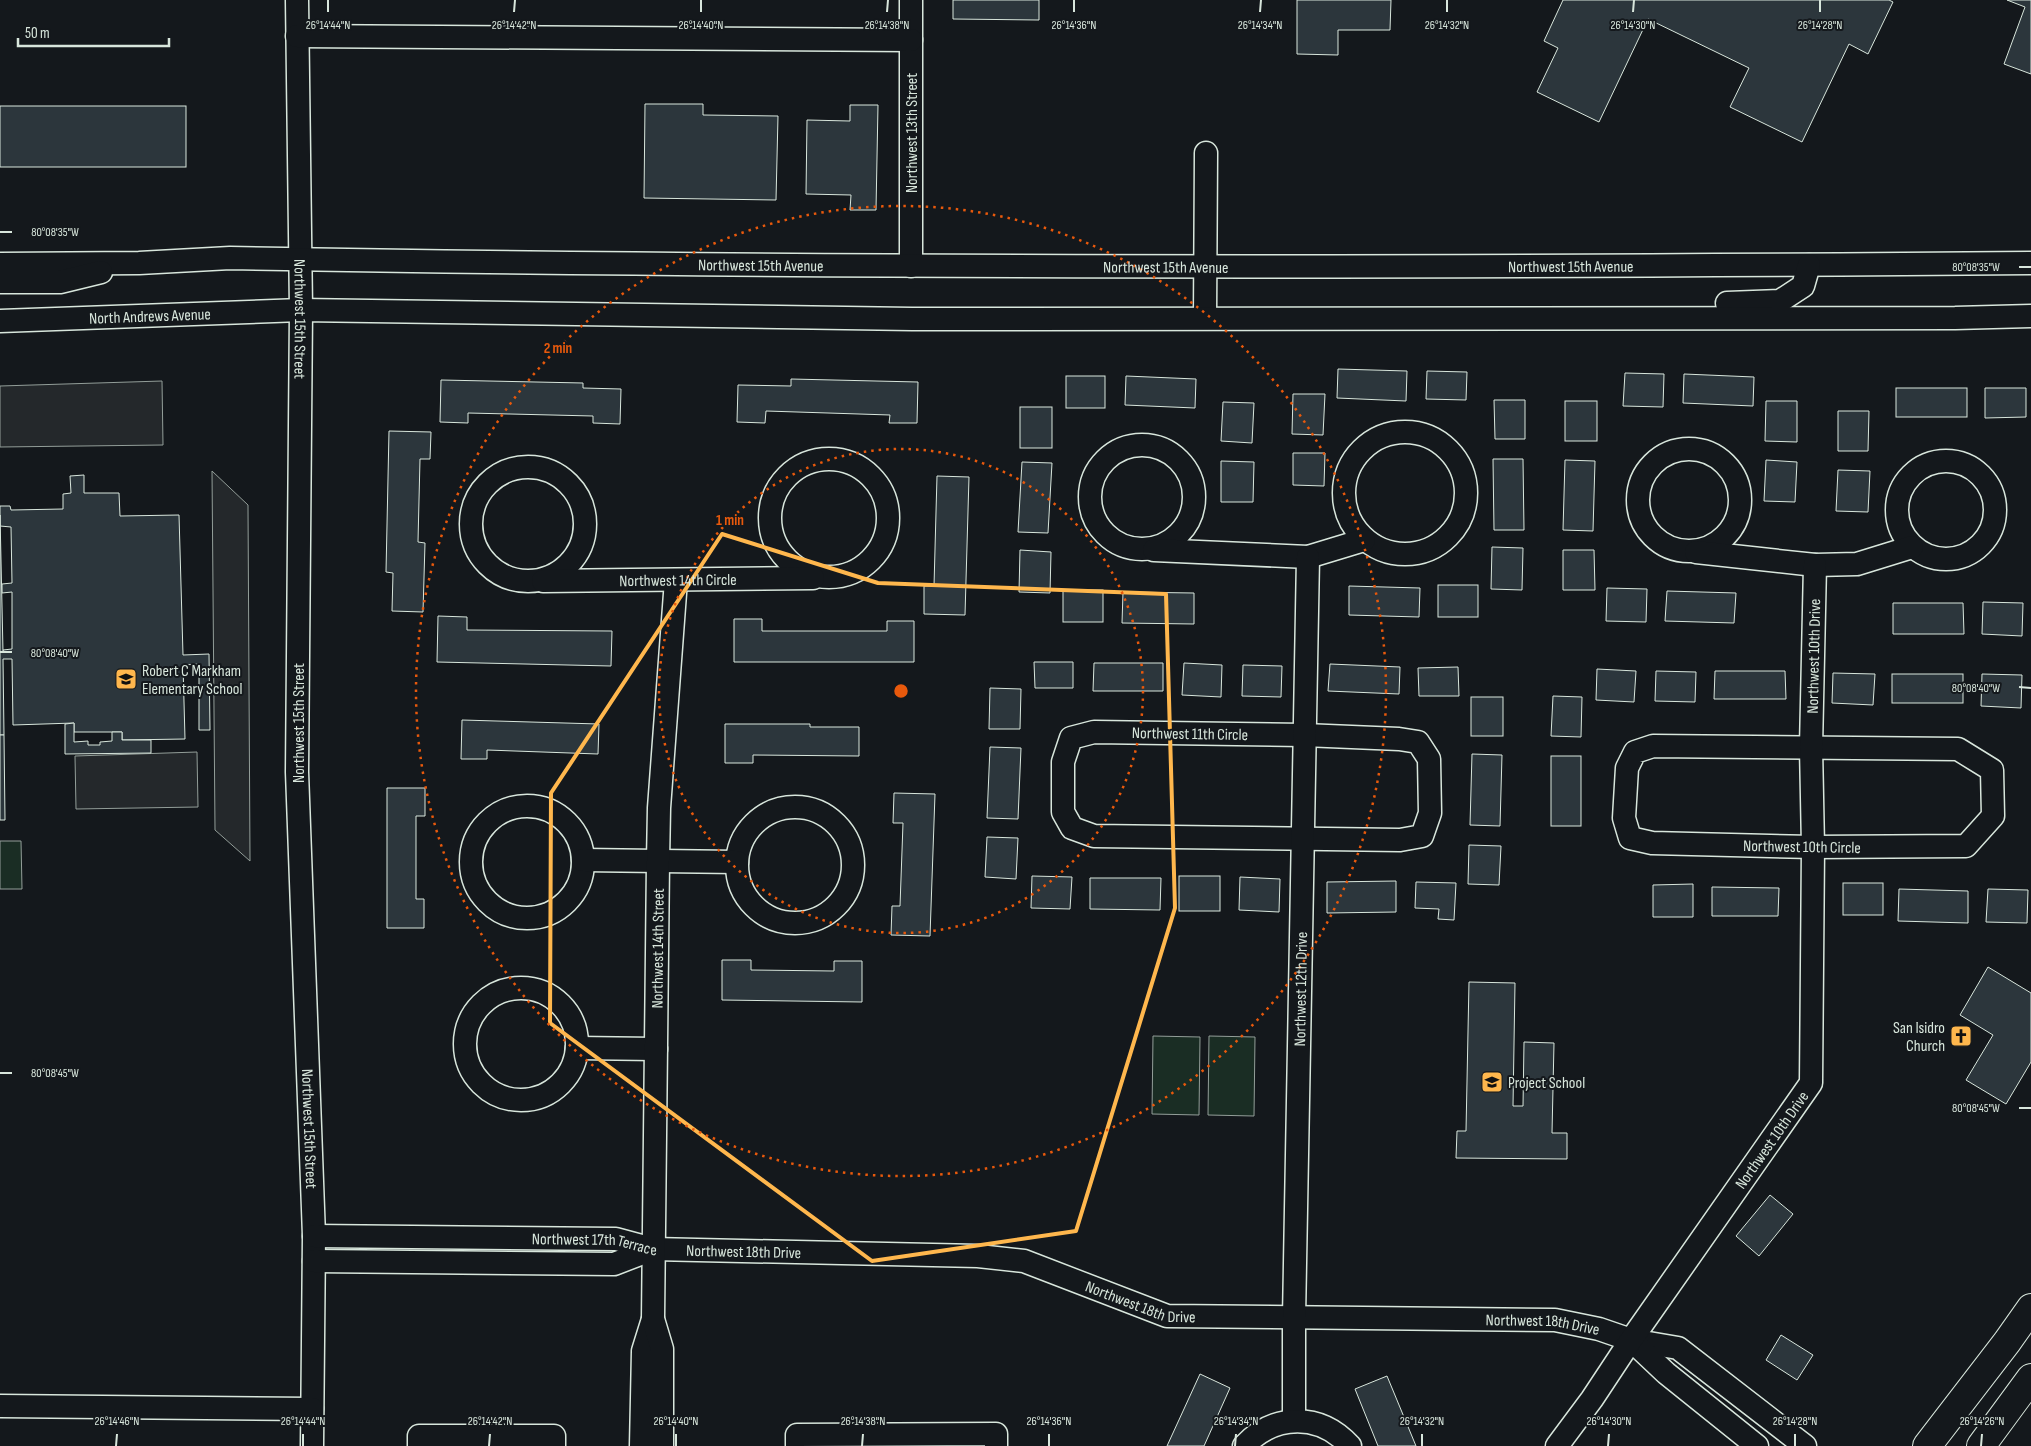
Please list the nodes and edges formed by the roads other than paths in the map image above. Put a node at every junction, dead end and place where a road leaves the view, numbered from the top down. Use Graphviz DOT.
graph roads {
  1 [pos="297,0"];
  2 [pos="911,0"];
  3 [pos="297,36"];
  4 [pos="911,40"];
  5 [pos="1206,153"];
  6 [pos="300,260"];
  7 [pos="139,263"];
  8 [pos="2031,263"];
  9 [pos="0,264"];
  10 [pos="912,266"];
  11 [pos="1206,266"];
  12 [pos="1809,266"];
  13 [pos="0,282"];
  14 [pos="301,310"];
  15 [pos="2031,316"];
  16 [pos="1205,318"];
  17 [pos="1615,318"];
  18 [pos="0,321"];
  19 [pos="1364,540"];
  20 [pos="1912,547"];
  21 [pos="1143,550"];
  22 [pos="1677,550"];
  23 [pos="1308,557"];
  24 [pos="1815,565"];
  25 [pos="827,578"];
  26 [pos="676,580"];
  27 [pos="528,581"];
  28 [pos="1304,735"];
  29 [pos="1810,746"];
  30 [pos="1302,839"];
  31 [pos="1814,847"];
  32 [pos="583,860"];
  33 [pos="658,861"];
  34 [pos="737,862"];
  35 [pos="577,1048"];
  36 [pos="656,1049"];
  37 [pos="314,1236"];
  38 [pos="653,1250"];
  39 [pos="314,1261"];
  40 [pos="2031,1308"];
  41 [pos="1294,1318"];
  42 [pos="653,1319"];
  43 [pos="1631,1340"];
  44 [pos="2031,1378"];
  45 [pos="0,1406"];
  46 [pos="312,1409"];
  47 [pos="1294,1420"];
  48 [pos="312,1446"];
  49 [pos="419,1446"];
  50 [pos="554,1446"];
  51 [pos="642,1446"];
  52 [pos="662,1446"];
  53 [pos="797,1446"];
  54 [pos="996,1446"];
  55 [pos="1244,1446"];
  56 [pos="1350,1446"];
  57 [pos="1556,1446"];
  58 [pos="1757,1446"];
  59 [pos="1805,1446"];
  60 [pos="1927,1446"];
  61 [pos="1981,1446"];
  1 -- 3 [label="street, Northwest 15th Street"];
  2 -- 4 [label="street, Northwest 13th Street"];
  3 -- 4 [label="street"];
  3 -- 6 [label="street, Northwest 15th Street"];
  4 -- 10 [label="street, Northwest 13th Street"];
  5 -- 11 [label="street"];
  6 -- 7 [label="street"];
  6 -- 10 [label="street, Northwest 15th Avenue"];
  6 -- 14 [label="street, Northwest 15th Street"];
  7 -- 9 [label="street"];
  7 -- 13 [label="street"];
  8 -- 12 [label="street, Northwest 15th Avenue"];
  10 -- 11 [label="street, Northwest 15th Avenue"];
  11 -- 12 [label="street, Northwest 15th Avenue"];
  11 -- 16 [label="street"];
  12 -- 17 [label="street"];
  14 -- 16 [label="street"];
  14 -- 18 [label="street, North Andrews Avenue"];
  14 -- 37 [label="street, Northwest 15th Street"];
  15 -- 17 [label="street"];
  16 -- 17 [label="street"];
  19 -- 19 [label="street"];
  19 -- 23 [label="street"];
  20 -- 20 [label="street"];
  20 -- 24 [label="street"];
  21 -- 21 [label="street"];
  21 -- 23 [label="street"];
  22 -- 22 [label="street"];
  22 -- 24 [label="street"];
  23 -- 28 [label="street, Northwest 12th Drive"];
  24 -- 29 [label="street, Northwest 10th Drive"];
  25 -- 25 [label="street, Northwest 14th Circle"];
  25 -- 26 [label="street, Northwest 14th Circle"];
  26 -- 27 [label="street, Northwest 14th Circle"];
  26 -- 33 [label="street, Northwest 14th Street"];
  27 -- 27 [label="street, Northwest 14th Circle"];
  28 -- 30 [label="street, Northwest 12th Drive"];
  28 -- 30 [label="street, Northwest 11th Circle"];
  28 -- 30 [label="street, Northwest 11th Circle"];
  29 -- 31 [label="street, Northwest 10th Drive"];
  29 -- 31 [label="street, Northwest 10th Circle"];
  29 -- 31 [label="street, Northwest 10th Circle"];
  30 -- 41 [label="street, Northwest 12th Drive"];
  31 -- 43 [label="street, Northwest 10th Drive"];
  32 -- 32 [label="street"];
  32 -- 33 [label="street"];
  33 -- 34 [label="street"];
  33 -- 36 [label="street, Northwest 14th Street"];
  34 -- 34 [label="street"];
  35 -- 35 [label="street"];
  35 -- 36 [label="street"];
  36 -- 38 [label="street, Northwest 14th Street"];
  37 -- 38 [label="street, Northwest 17th Terrace"];
  37 -- 39 [label="street, Northwest 15th Street"];
  38 -- 39 [label="street, Northwest 17th Terrace"];
  38 -- 41 [label="street, Northwest 18th Drive"];
  38 -- 42 [label="street, Northwest 14th Street"];
  39 -- 46 [label="street, Northwest 15th Street"];
  40 -- 60 [label="main road"];
  41 -- 43 [label="street, Northwest 18th Drive"];
  41 -- 47 [label="street, Northwest 12th Drive"];
  42 -- 51 [label="street, Northwest 14th Street"];
  42 -- 52 [label="street, Northwest 14th Street"];
  43 -- 57 [label="street, Northwest 10th Drive"];
  43 -- 58 [label="street, Northwest 18th Drive"];
  43 -- 59 [label="street, Northwest 18th Drive"];
  44 -- 61 [label="main road"];
  45 -- 46 [label="street"];
  46 -- 48 [label="street, Northwest 15th Street"];
  47 -- 55 [label="street"];
  47 -- 56 [label="street"];
  49 -- 50 [label="street"];
  53 -- 54 [label="street"];
}
